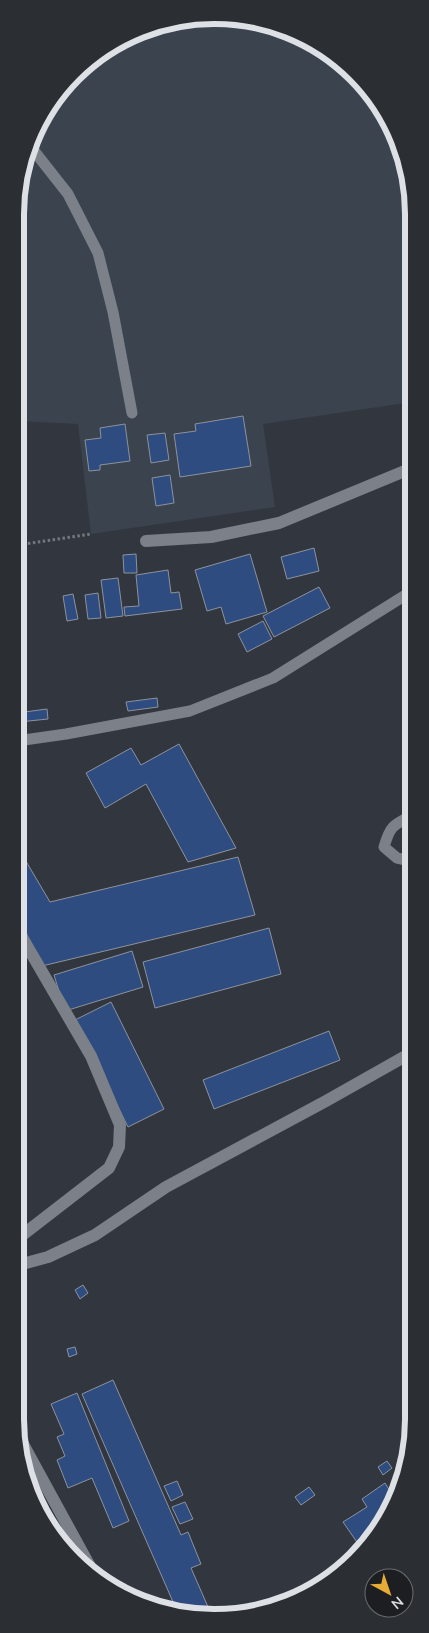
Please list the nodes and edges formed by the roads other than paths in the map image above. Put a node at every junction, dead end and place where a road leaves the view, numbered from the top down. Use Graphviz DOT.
graph roads {
  1 [pos="34,152"];
  2 [pos="132,413"];
  3 [pos="405,471"];
  4 [pos="146,541"];
  5 [pos="405,595"];
  6 [pos="24,740"];
  7 [pos="405,819"];
  8 [pos="405,860"];
  9 [pos="24,941"];
  10 [pos="405,1055"];
  11 [pos="24,1234"];
  12 [pos="24,1264"];
  13 [pos="26,1449"];
  14 [pos="88,1561"];
  1 -- 2 [label="lane"];
  3 -- 4 [label="street"];
  5 -- 6 [label="lane"];
  7 -- 8 [label="lane"];
  9 -- 11 [label="street"];
  10 -- 12 [label="street"];
  13 -- 14 [label="street"];
}
